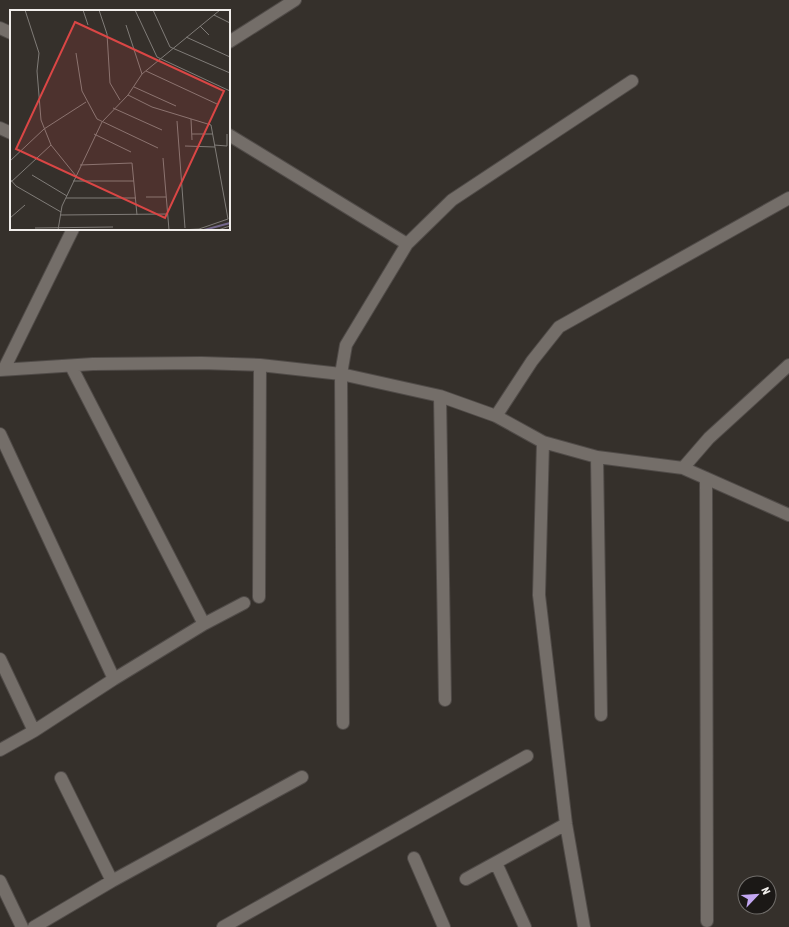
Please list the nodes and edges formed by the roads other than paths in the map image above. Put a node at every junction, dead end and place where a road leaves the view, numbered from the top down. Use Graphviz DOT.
graph roads {
  1 [pos="295,0"];
  2 [pos="0,28"];
  3 [pos="10,33"];
  4 [pos="230,41"];
  5 [pos="632,81"];
  6 [pos="0,128"];
  7 [pos="10,132"];
  8 [pos="230,136"];
  9 [pos="789,198"];
  10 [pos="72,230"];
  11 [pos="407,244"];
  12 [pos="260,365"];
  13 [pos="789,365"];
  14 [pos="71,366"];
  15 [pos="2,369"];
  16 [pos="341,374"];
  17 [pos="440,396"];
  18 [pos="496,416"];
  19 [pos="0,434"];
  20 [pos="543,442"];
  21 [pos="597,457"];
  22 [pos="683,468"];
  23 [pos="706,478"];
  24 [pos="789,515"];
  25 [pos="259,597"];
  26 [pos="244,603"];
  27 [pos="204,624"];
  28 [pos="0,659"];
  29 [pos="114,679"];
  30 [pos="445,700"];
  31 [pos="601,715"];
  32 [pos="343,724"];
  33 [pos="34,731"];
  34 [pos="0,750"];
  35 [pos="527,756"];
  36 [pos="302,777"];
  37 [pos="61,778"];
  38 [pos="566,824"];
  39 [pos="414,858"];
  40 [pos="496,863"];
  41 [pos="466,880"];
  42 [pos="112,881"];
  43 [pos="0,882"];
  44 [pos="707,921"];
  45 [pos="22,927"];
  46 [pos="34,927"];
  47 [pos="223,927"];
  48 [pos="444,927"];
  49 [pos="525,927"];
  50 [pos="584,927"];
  1 -- 4 [label="street"];
  2 -- 3 [label="street"];
  5 -- 11 [label="street"];
  6 -- 7 [label="street"];
  8 -- 11 [label="street"];
  9 -- 18 [label="street"];
  10 -- 15 [label="street"];
  11 -- 16 [label="street"];
  12 -- 14 [label="street"];
  12 -- 16 [label="street"];
  12 -- 25 [label="street"];
  13 -- 22 [label="street"];
  14 -- 15 [label="street"];
  14 -- 27 [label="street"];
  16 -- 17 [label="street"];
  16 -- 32 [label="street"];
  17 -- 18 [label="street"];
  17 -- 30 [label="street"];
  18 -- 20 [label="street"];
  19 -- 29 [label="street"];
  20 -- 21 [label="street"];
  20 -- 38 [label="street"];
  21 -- 22 [label="street"];
  21 -- 31 [label="street"];
  22 -- 23 [label="street"];
  23 -- 24 [label="street"];
  23 -- 44 [label="street"];
  26 -- 27 [label="street"];
  27 -- 29 [label="street"];
  28 -- 33 [label="street"];
  29 -- 33 [label="street"];
  33 -- 34 [label="street"];
  35 -- 47 [label="street"];
  36 -- 42 [label="street"];
  37 -- 42 [label="street"];
  38 -- 40 [label="street"];
  38 -- 50 [label="street"];
  39 -- 48 [label="street"];
  40 -- 41 [label="street"];
  40 -- 49 [label="street"];
  42 -- 46 [label="street"];
  43 -- 45 [label="street"];
}
